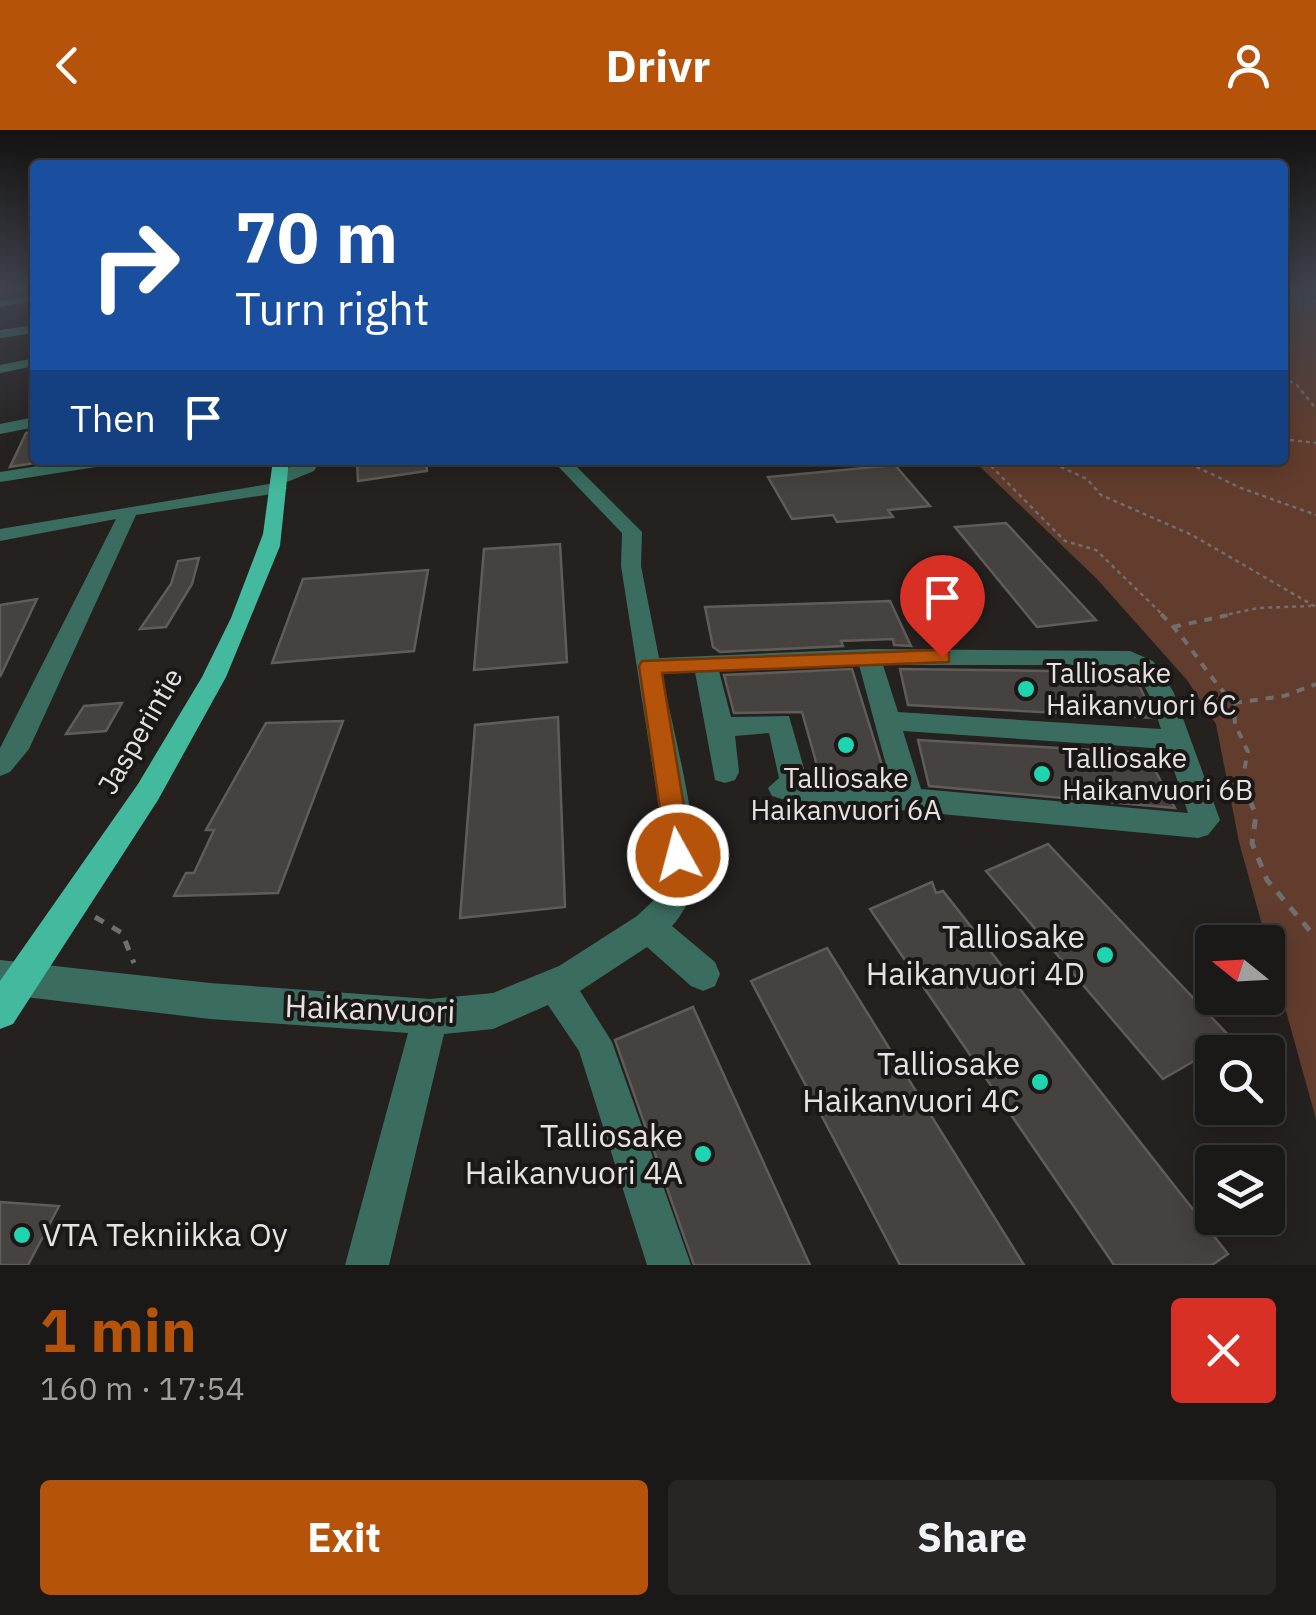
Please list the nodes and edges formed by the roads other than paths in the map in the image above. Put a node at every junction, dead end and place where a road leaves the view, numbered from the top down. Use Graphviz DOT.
graph roads {
  1 [pos="28,364"];
  2 [pos="0,369"];
  3 [pos="30,423"];
  4 [pos="0,429"];
  5 [pos="77,465"];
  6 [pos="310,465"];
  7 [pos="565,465"];
  8 [pos="280,476"];
  9 [pos="0,477"];
  10 [pos="128,511"];
  11 [pos="0,535"];
  12 [pos="869,656"];
  13 [pos="706,663"];
  14 [pos="650,666"];
  15 [pos="888,721"];
  16 [pos="721,727"];
  17 [pos="1180,740"];
  18 [pos="0,765"];
  19 [pos="725,772"];
  20 [pos="910,800"];
  21 [pos="649,927"];
  22 [pos="703,974"];
  23 [pos="11,978"];
  24 [pos="555,985"];
  25 [pos="0,1011"];
  26 [pos="430,1017"];
  27 [pos="367,1265"];
  28 [pos="669,1265"];
  1 -- 2 [label="street"];
  3 -- 4 [label="street"];
  5 -- 9 [label="street"];
  6 -- 8 [label="street"];
  7 -- 14 [label="street, Haikanvuori"];
  8 -- 10 [label="street"];
  8 -- 23 [label="main road, Jasperintie"];
  10 -- 11 [label="street"];
  10 -- 18 [label="street"];
  12 -- 13 [label="street"];
  12 -- 15 [label="street"];
  12 -- 17 [label="street"];
  13 -- 14 [label="street"];
  13 -- 16 [label="street"];
  14 -- 21 [label="street, Haikanvuori"];
  15 -- 17 [label="street"];
  15 -- 20 [label="street"];
  16 -- 19 [label="street"];
  16 -- 20 [label="street"];
  17 -- 20 [label="street"];
  21 -- 22 [label="street"];
  21 -- 24 [label="street, Haikanvuori"];
  23 -- 25 [label="main road, Jasperintie"];
  23 -- 26 [label="street, Haikanvuori"];
  24 -- 26 [label="street, Haikanvuori"];
  24 -- 28 [label="street"];
  26 -- 27 [label="street"];
}
